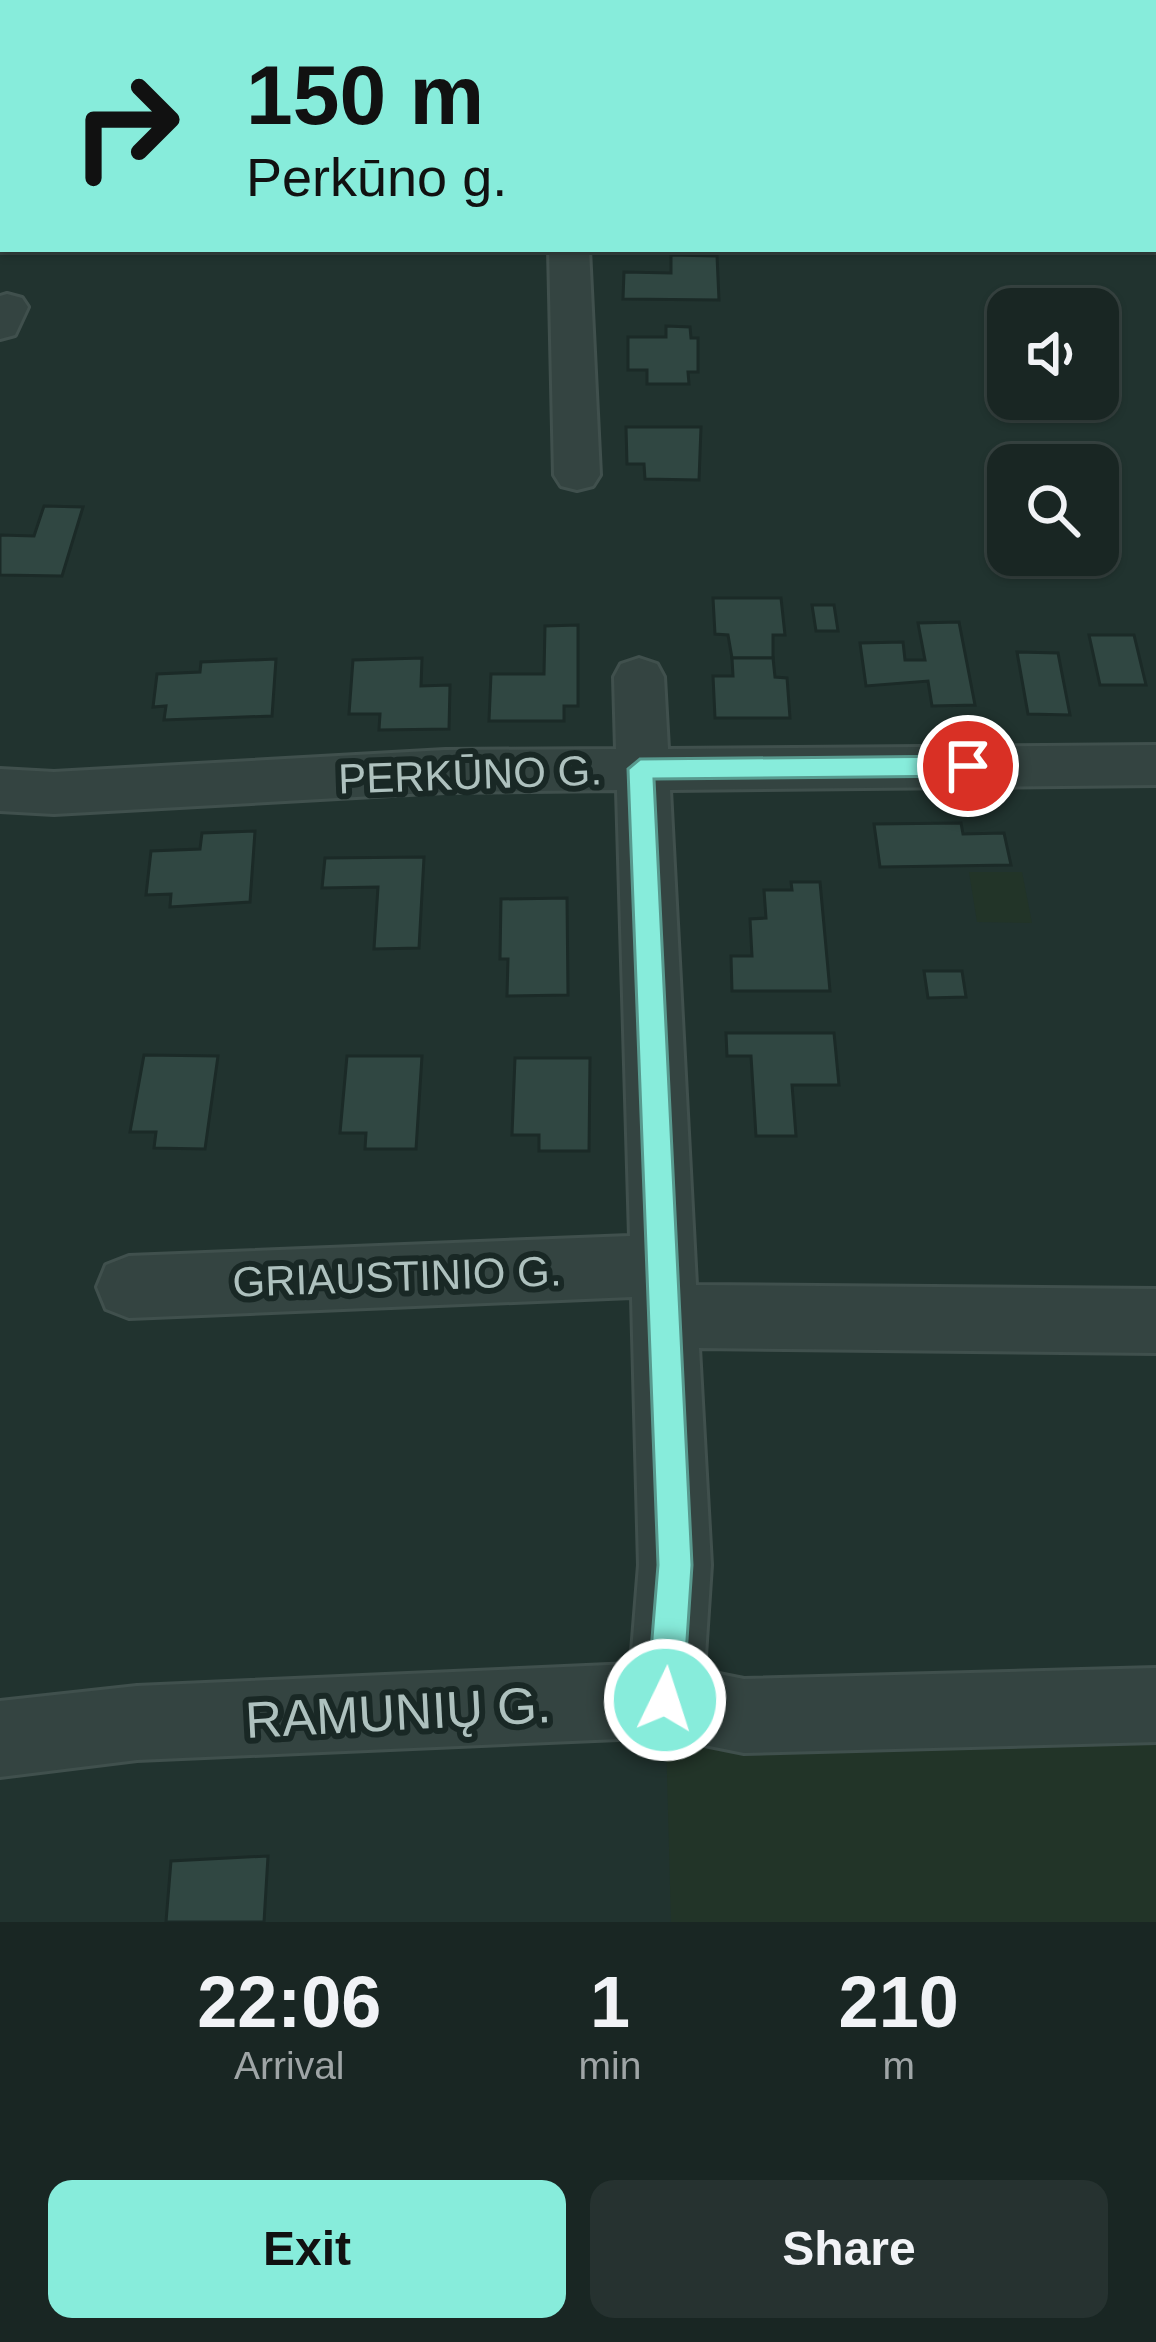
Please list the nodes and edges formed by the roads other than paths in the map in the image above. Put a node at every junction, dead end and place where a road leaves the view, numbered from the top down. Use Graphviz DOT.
graph roads {
  1 [pos="569,252"];
  2 [pos="577,475"];
  3 [pos="640,677"];
  4 [pos="1156,765"];
  5 [pos="640,769"];
  6 [pos="0,790"];
  7 [pos="128,1287"];
  8 [pos="666,1291"];
  9 [pos="1156,1321"];
  10 [pos="665,1700"];
  11 [pos="1156,1705"];
  12 [pos="0,1739"];
  1 -- 2 [label="street"];
  3 -- 5 [label="street"];
  4 -- 5 [label="street, PERKŪNO G."];
  5 -- 6 [label="street, PERKŪNO G."];
  5 -- 8 [label="street"];
  7 -- 8 [label="street, GRIAUSTINIO G."];
  8 -- 9 [label="street, GRIAUSTINIO G."];
  8 -- 10 [label="street"];
  10 -- 11 [label="street, RAMUNIŲ G."];
  10 -- 12 [label="street, RAMUNIŲ G."];
}
